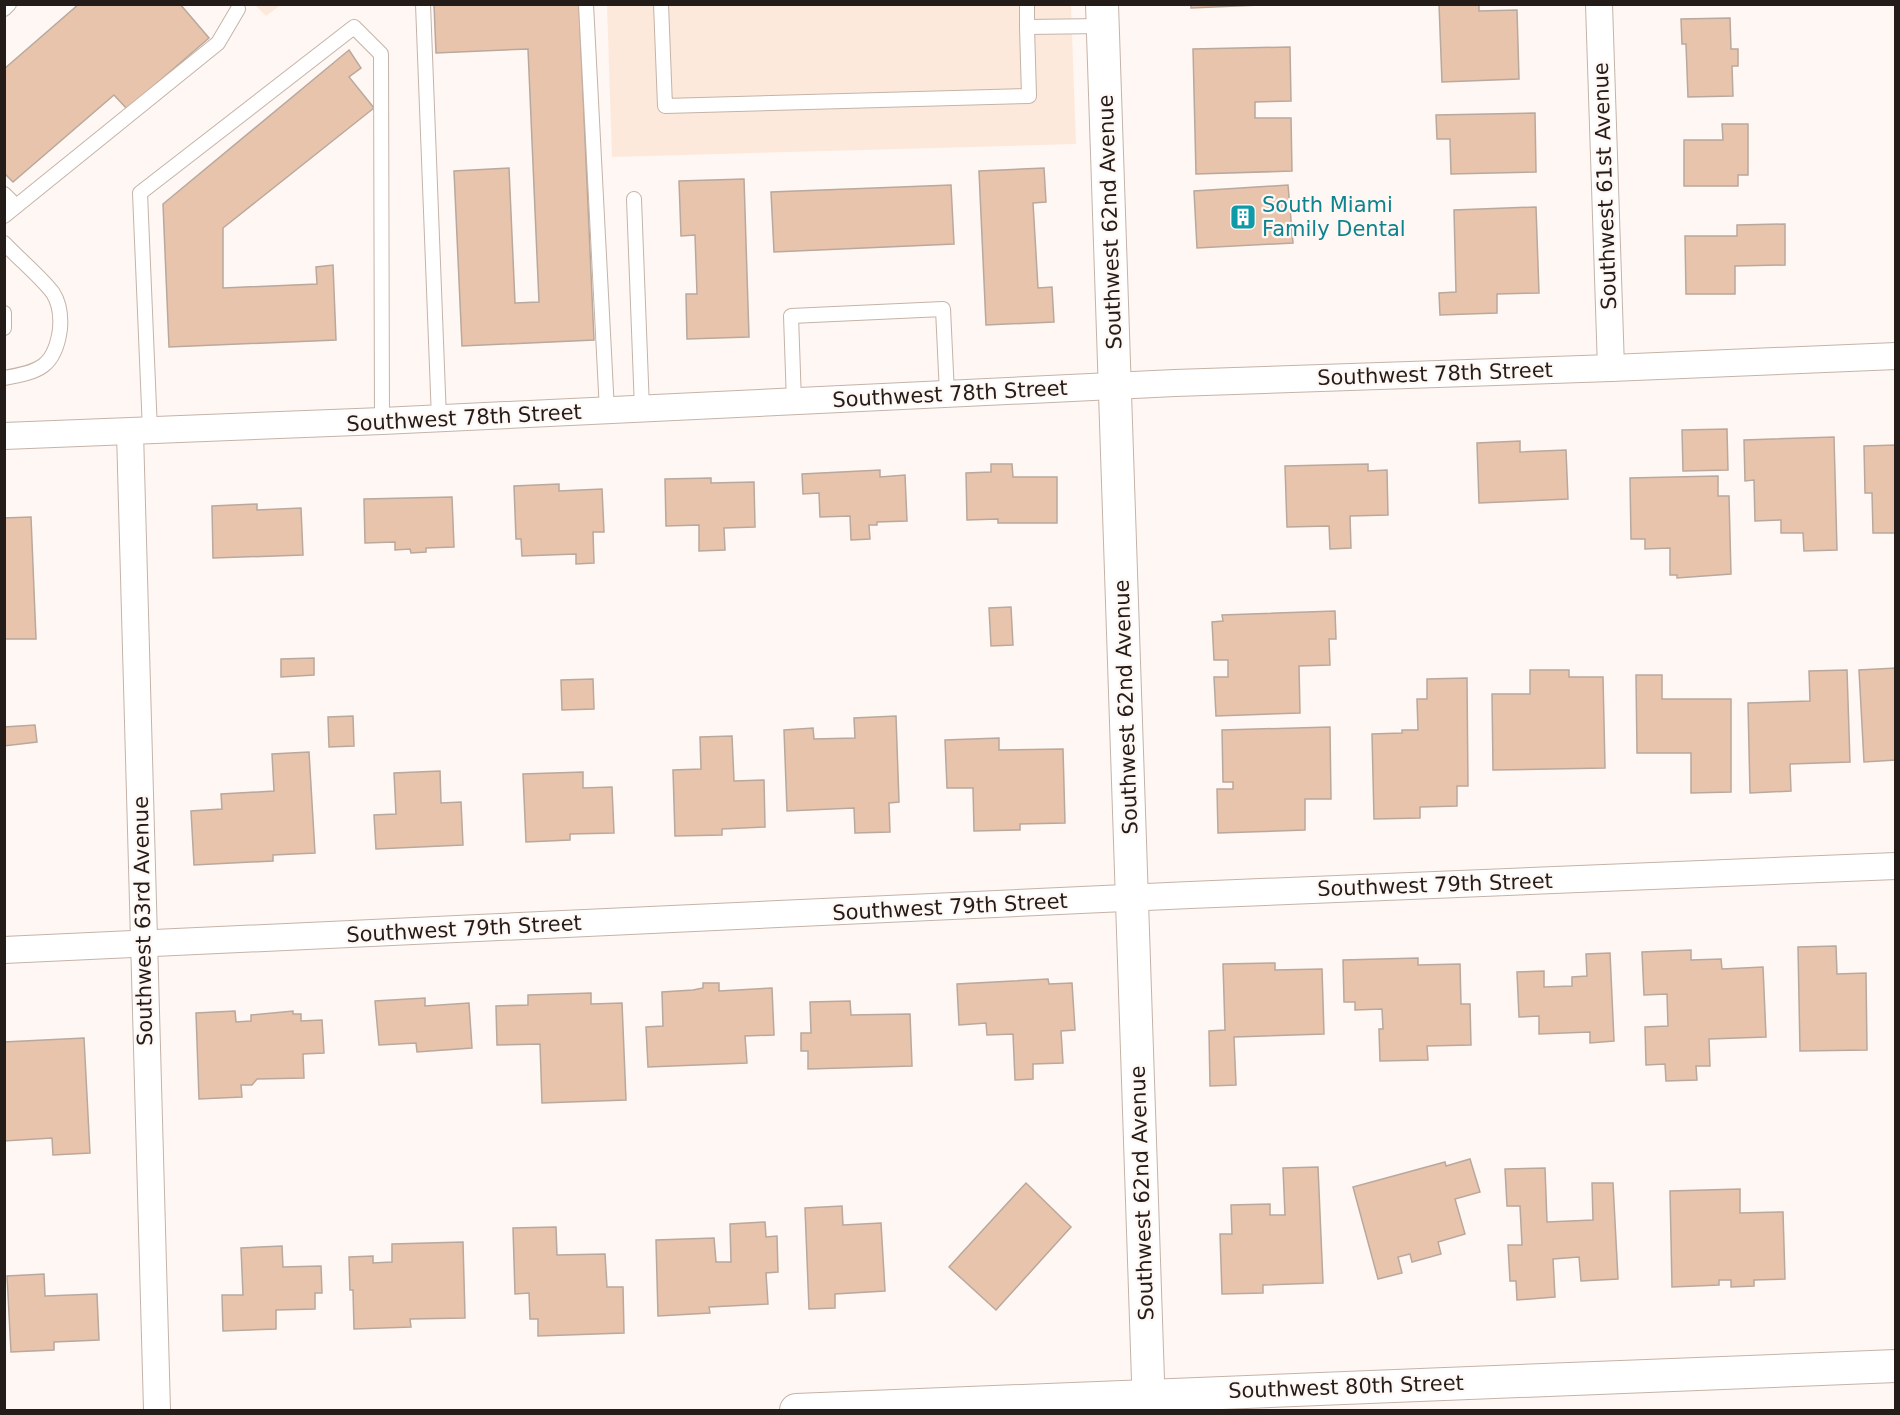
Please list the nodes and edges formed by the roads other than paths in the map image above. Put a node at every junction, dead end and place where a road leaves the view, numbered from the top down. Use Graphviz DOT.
graph roads {
  1 [pos="9,4"];
  2 [pos="423,4"];
  3 [pos="586,4"];
  4 [pos="661,4"];
  5 [pos="1027,4"];
  6 [pos="1599,4"];
  7 [pos="238,6"];
  8 [pos="4,9"];
  9 [pos="1102,15"];
  10 [pos="1027,27"];
  11 [pos="4,194"];
  12 [pos="634,200"];
  13 [pos="16,206"];
  14 [pos="4,216"];
  15 [pos="4,243"];
  16 [pos="4,313"];
  17 [pos="4,328"];
  18 [pos="1896,356"];
  19 [pos="1611,368"];
  20 [pos="4,378"];
  21 [pos="1115,386"];
  22 [pos="947,394"];
  23 [pos="794,402"];
  24 [pos="642,409"];
  25 [pos="607,411"];
  26 [pos="439,419"];
  27 [pos="382,422"];
  28 [pos="140,432"];
  29 [pos="4,436"];
  30 [pos="1896,866"];
  31 [pos="1132,898"];
  32 [pos="144,943"];
  33 [pos="4,950"];
  34 [pos="1896,1366"];
  35 [pos="1149,1403"];
  36 [pos="156,1410"];
  37 [pos="796,1410"];
  1 -- 8 [label="lane"];
  2 -- 26 [label="lane"];
  3 -- 25 [label="lane"];
  4 -- 10 [label="lane"];
  5 -- 10 [label="lane"];
  6 -- 19 [label="street, Southwest 61st Avenue"];
  7 -- 13 [label="lane"];
  9 -- 10 [label="lane"];
  9 -- 21 [label="street, Southwest 62nd Avenue"];
  11 -- 13 [label="lane"];
  12 -- 24 [label="lane"];
  13 -- 14 [label="lane"];
  15 -- 20 [label="lane"];
  16 -- 17 [label="lane"];
  18 -- 19 [label="street, Southwest 78th Street"];
  19 -- 21 [label="street, Southwest 78th Street"];
  21 -- 22 [label="street, Southwest 78th Street"];
  21 -- 31 [label="street, Southwest 62nd Avenue"];
  22 -- 23 [label="street, Southwest 78th Street"];
  22 -- 23 [label="lane"];
  23 -- 24 [label="street, Southwest 78th Street"];
  24 -- 25 [label="street, Southwest 78th Street"];
  25 -- 26 [label="street, Southwest 78th Street"];
  26 -- 27 [label="street, Southwest 78th Street"];
  27 -- 28 [label="street, Southwest 78th Street"];
  27 -- 28 [label="lane"];
  28 -- 29 [label="street, Southwest 78th Street"];
  28 -- 32 [label="street, Southwest 63rd Avenue"];
  30 -- 31 [label="street, Southwest 79th Street"];
  31 -- 32 [label="street, Southwest 79th Street"];
  31 -- 35 [label="street, Southwest 62nd Avenue"];
  32 -- 33 [label="street, Southwest 79th Street"];
  32 -- 36 [label="street, Southwest 63rd Avenue"];
  34 -- 35 [label="street, Southwest 80th Street"];
  35 -- 37 [label="street, Southwest 80th Street"];
}
